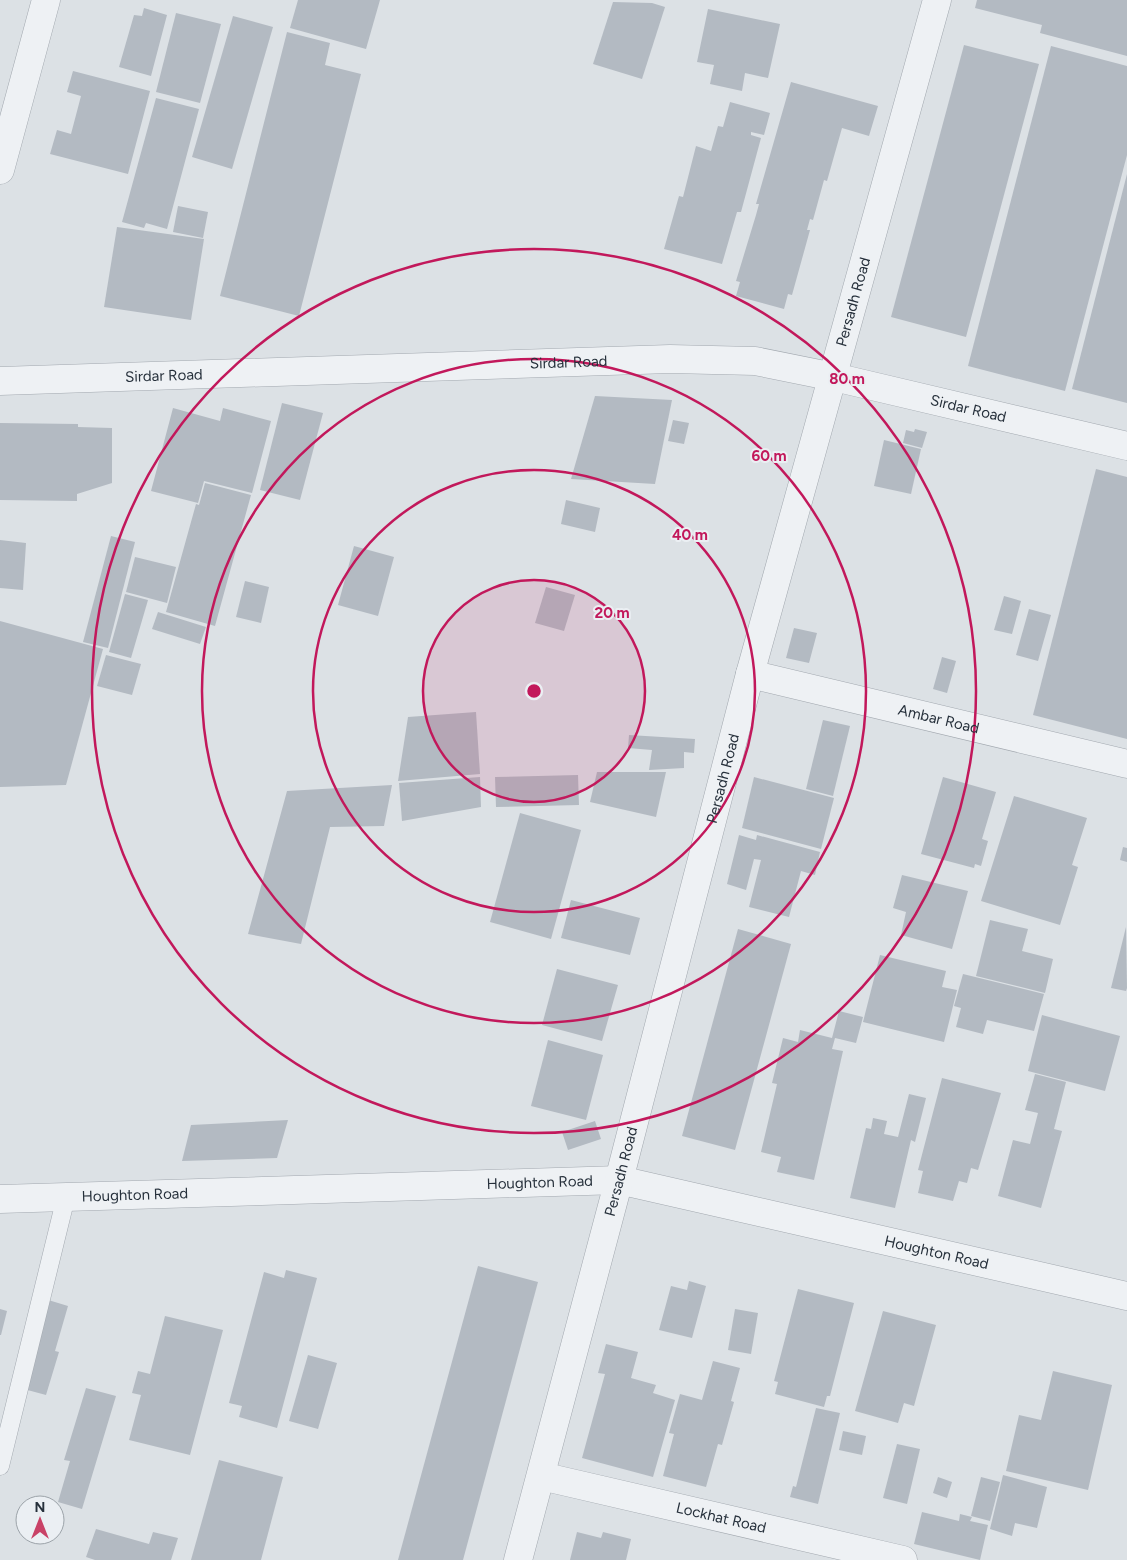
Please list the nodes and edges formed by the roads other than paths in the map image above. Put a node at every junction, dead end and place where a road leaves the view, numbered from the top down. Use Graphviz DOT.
graph roads {
  1 [pos="46,0"];
  2 [pos="937,0"];
  3 [pos="0,170"];
  4 [pos="834,377"];
  5 [pos="0,381"];
  6 [pos="1127,446"];
  7 [pos="750,674"];
  8 [pos="1127,764"];
  9 [pos="619,1180"];
  10 [pos="66,1197"];
  11 [pos="0,1199"];
  12 [pos="1127,1296"];
  13 [pos="0,1466"];
  14 [pos="541,1476"];
  15 [pos="518,1560"];
  16 [pos="903,1560"];
  1 -- 3 [label="street"];
  2 -- 4 [label="street, Persadh Road"];
  4 -- 5 [label="street, Sirdar Road"];
  4 -- 6 [label="street, Sirdar Road"];
  4 -- 7 [label="street, Persadh Road"];
  7 -- 8 [label="street, Ambar Road"];
  7 -- 9 [label="street, Persadh Road"];
  9 -- 10 [label="street, Houghton Road"];
  9 -- 12 [label="street, Houghton Road"];
  9 -- 14 [label="street, Persadh Road"];
  10 -- 11 [label="street, Houghton Road"];
  10 -- 13 [label="lane"];
  14 -- 15 [label="street, Persadh Road"];
  14 -- 16 [label="street, Lockhat Road"];
}
